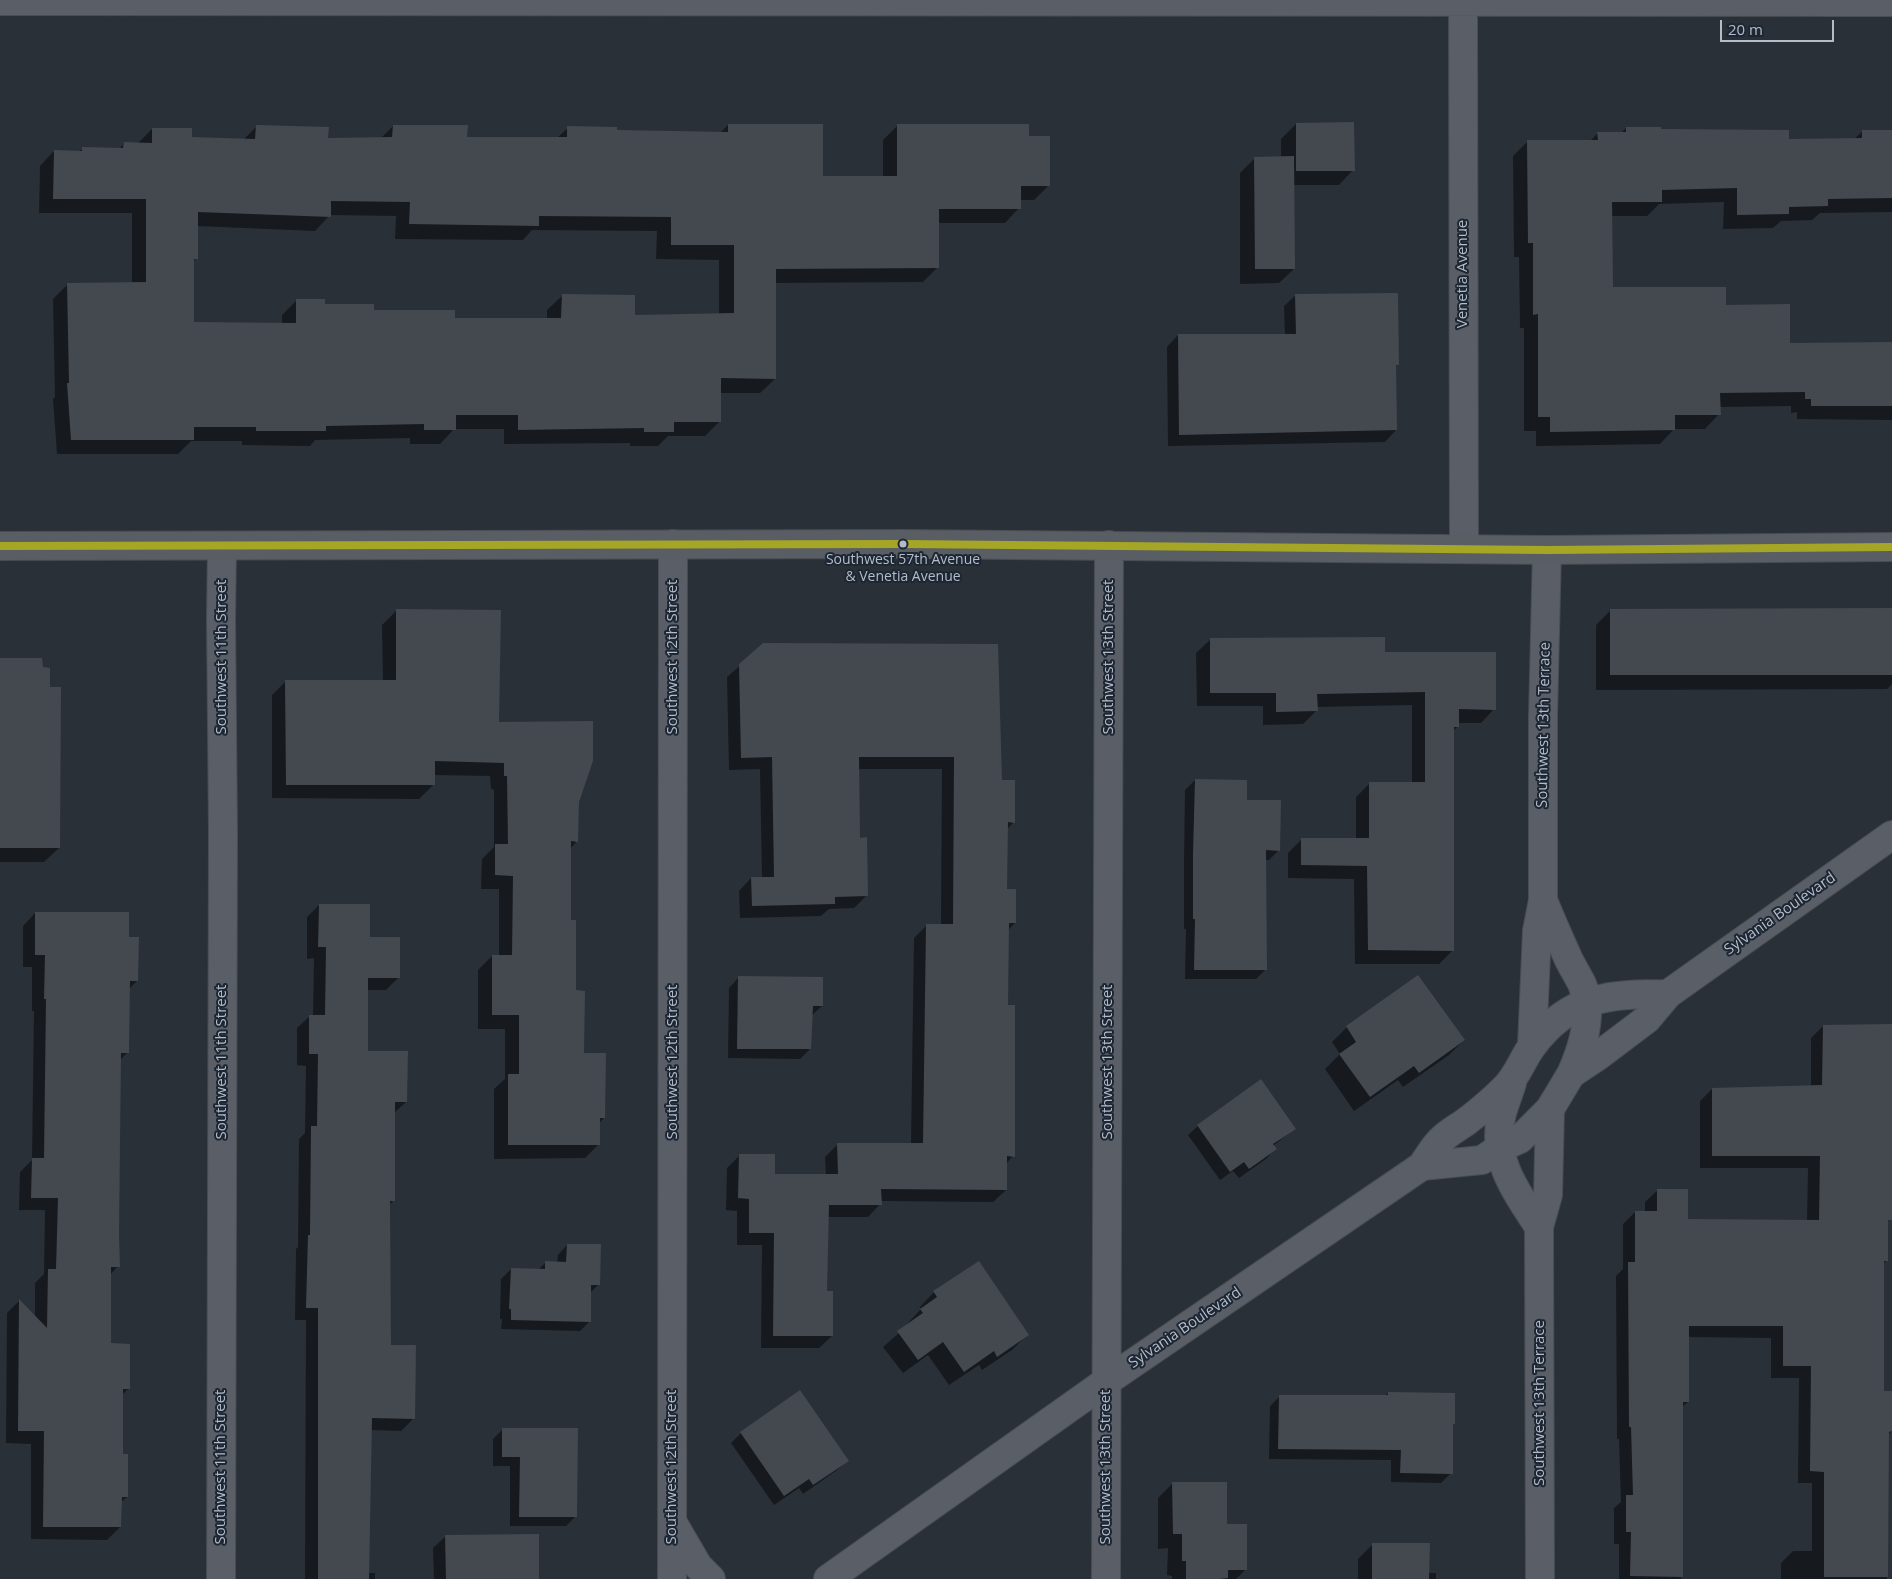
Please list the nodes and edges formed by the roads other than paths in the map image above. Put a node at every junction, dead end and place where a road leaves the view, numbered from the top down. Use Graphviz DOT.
graph roads {
  1 [pos="1463,0"];
  2 [pos="0,1"];
  3 [pos="1892,2"];
  4 [pos="674,544"];
  5 [pos="1109,545"];
  6 [pos="0,546"];
  7 [pos="222,546"];
  8 [pos="1892,547"];
  9 [pos="1464,549"];
  10 [pos="1547,550"];
  11 [pos="1885,846"];
  12 [pos="1543,900"];
  13 [pos="1668,994"];
  14 [pos="1586,1002"];
  15 [pos="1532,1045"];
  16 [pos="1571,1074"];
  17 [pos="1513,1081"];
  18 [pos="1550,1110"];
  19 [pos="1500,1148"];
  20 [pos="1422,1166"];
  21 [pos="1539,1228"];
  22 [pos="1107,1380"];
  23 [pos="672,1522"];
  24 [pos="221,1579"];
  25 [pos="672,1579"];
  26 [pos="711,1579"];
  27 [pos="828,1579"];
  28 [pos="1106,1579"];
  29 [pos="1540,1579"];
  1 -- 2 [label="street"];
  1 -- 3 [label="street"];
  1 -- 9 [label="street, Venetia Avenue"];
  4 -- 5 [label="main road"];
  4 -- 7 [label="main road"];
  4 -- 23 [label="street, Southwest 12th Street"];
  5 -- 9 [label="main road"];
  5 -- 22 [label="street, Southwest 13th Street"];
  6 -- 7 [label="main road"];
  7 -- 24 [label="street, Southwest 11th Street"];
  8 -- 10 [label="main road"];
  9 -- 10 [label="main road"];
  10 -- 12 [label="street, Southwest 13th Terrace"];
  11 -- 13 [label="street, Sylvania Boulevard"];
  12 -- 14 [label="street, Southwest 13th Terrace"];
  12 -- 15 [label="street, Southwest 13th Terrace"];
  13 -- 14 [label="street, Sylvania Boulevard"];
  13 -- 16 [label="street, Sylvania Boulevard"];
  14 -- 15 [label="street, Sylvania Boulevard"];
  14 -- 16 [label="street, Southwest 13th Terrace"];
  15 -- 17 [label="street, Sylvania Boulevard"];
  16 -- 18 [label="street, Sylvania Boulevard"];
  17 -- 19 [label="street"];
  17 -- 20 [label="street, Sylvania Boulevard"];
  18 -- 19 [label="street, Sylvania Boulevard"];
  18 -- 21 [label="street, Southwest 13th Terrace"];
  19 -- 20 [label="street, Sylvania Boulevard"];
  19 -- 21 [label="street"];
  20 -- 22 [label="street, Sylvania Boulevard"];
  21 -- 29 [label="street, Southwest 13th Terrace"];
  22 -- 27 [label="street, Sylvania Boulevard"];
  22 -- 28 [label="street, Southwest 13th Street"];
  23 -- 25 [label="street, Southwest 12th Street"];
  23 -- 26 [label="street"];
}
